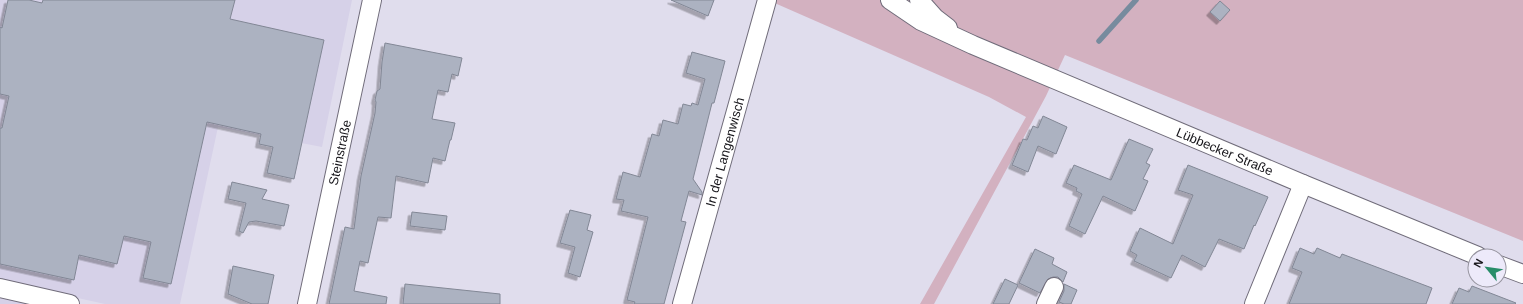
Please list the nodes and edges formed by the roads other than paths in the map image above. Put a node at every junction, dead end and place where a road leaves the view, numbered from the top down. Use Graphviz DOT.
graph roads {
  1 [pos="372,0"];
  2 [pos="767,0"];
  3 [pos="890,0"];
  4 [pos="919,0"];
  5 [pos="973,46"];
  6 [pos="1303,184"];
  7 [pos="1467,251"];
  8 [pos="1507,268"];
  9 [pos="1523,274"];
  10 [pos="1054,287"];
  11 [pos="0,288"];
  12 [pos="38,301"];
  13 [pos="70,304"];
  14 [pos="307,304"];
  15 [pos="682,304"];
  16 [pos="1046,304"];
  17 [pos="1254,304"];
  1 -- 14 [label="street, Steinstraße"];
  2 -- 15 [label="street, In der Langenwisch"];
  3 -- 5 [label="street, Lübbecker Straße"];
  4 -- 5 [label="street, Lübbecker Straße"];
  5 -- 6 [label="street, Lübbecker Straße"];
  6 -- 7 [label="street, Lübbecker Straße"];
  6 -- 17 [label="street"];
  8 -- 9 [label="street"];
  10 -- 16 [label="street"];
  11 -- 12 [label="street"];
  12 -- 13 [label="street"];
}
